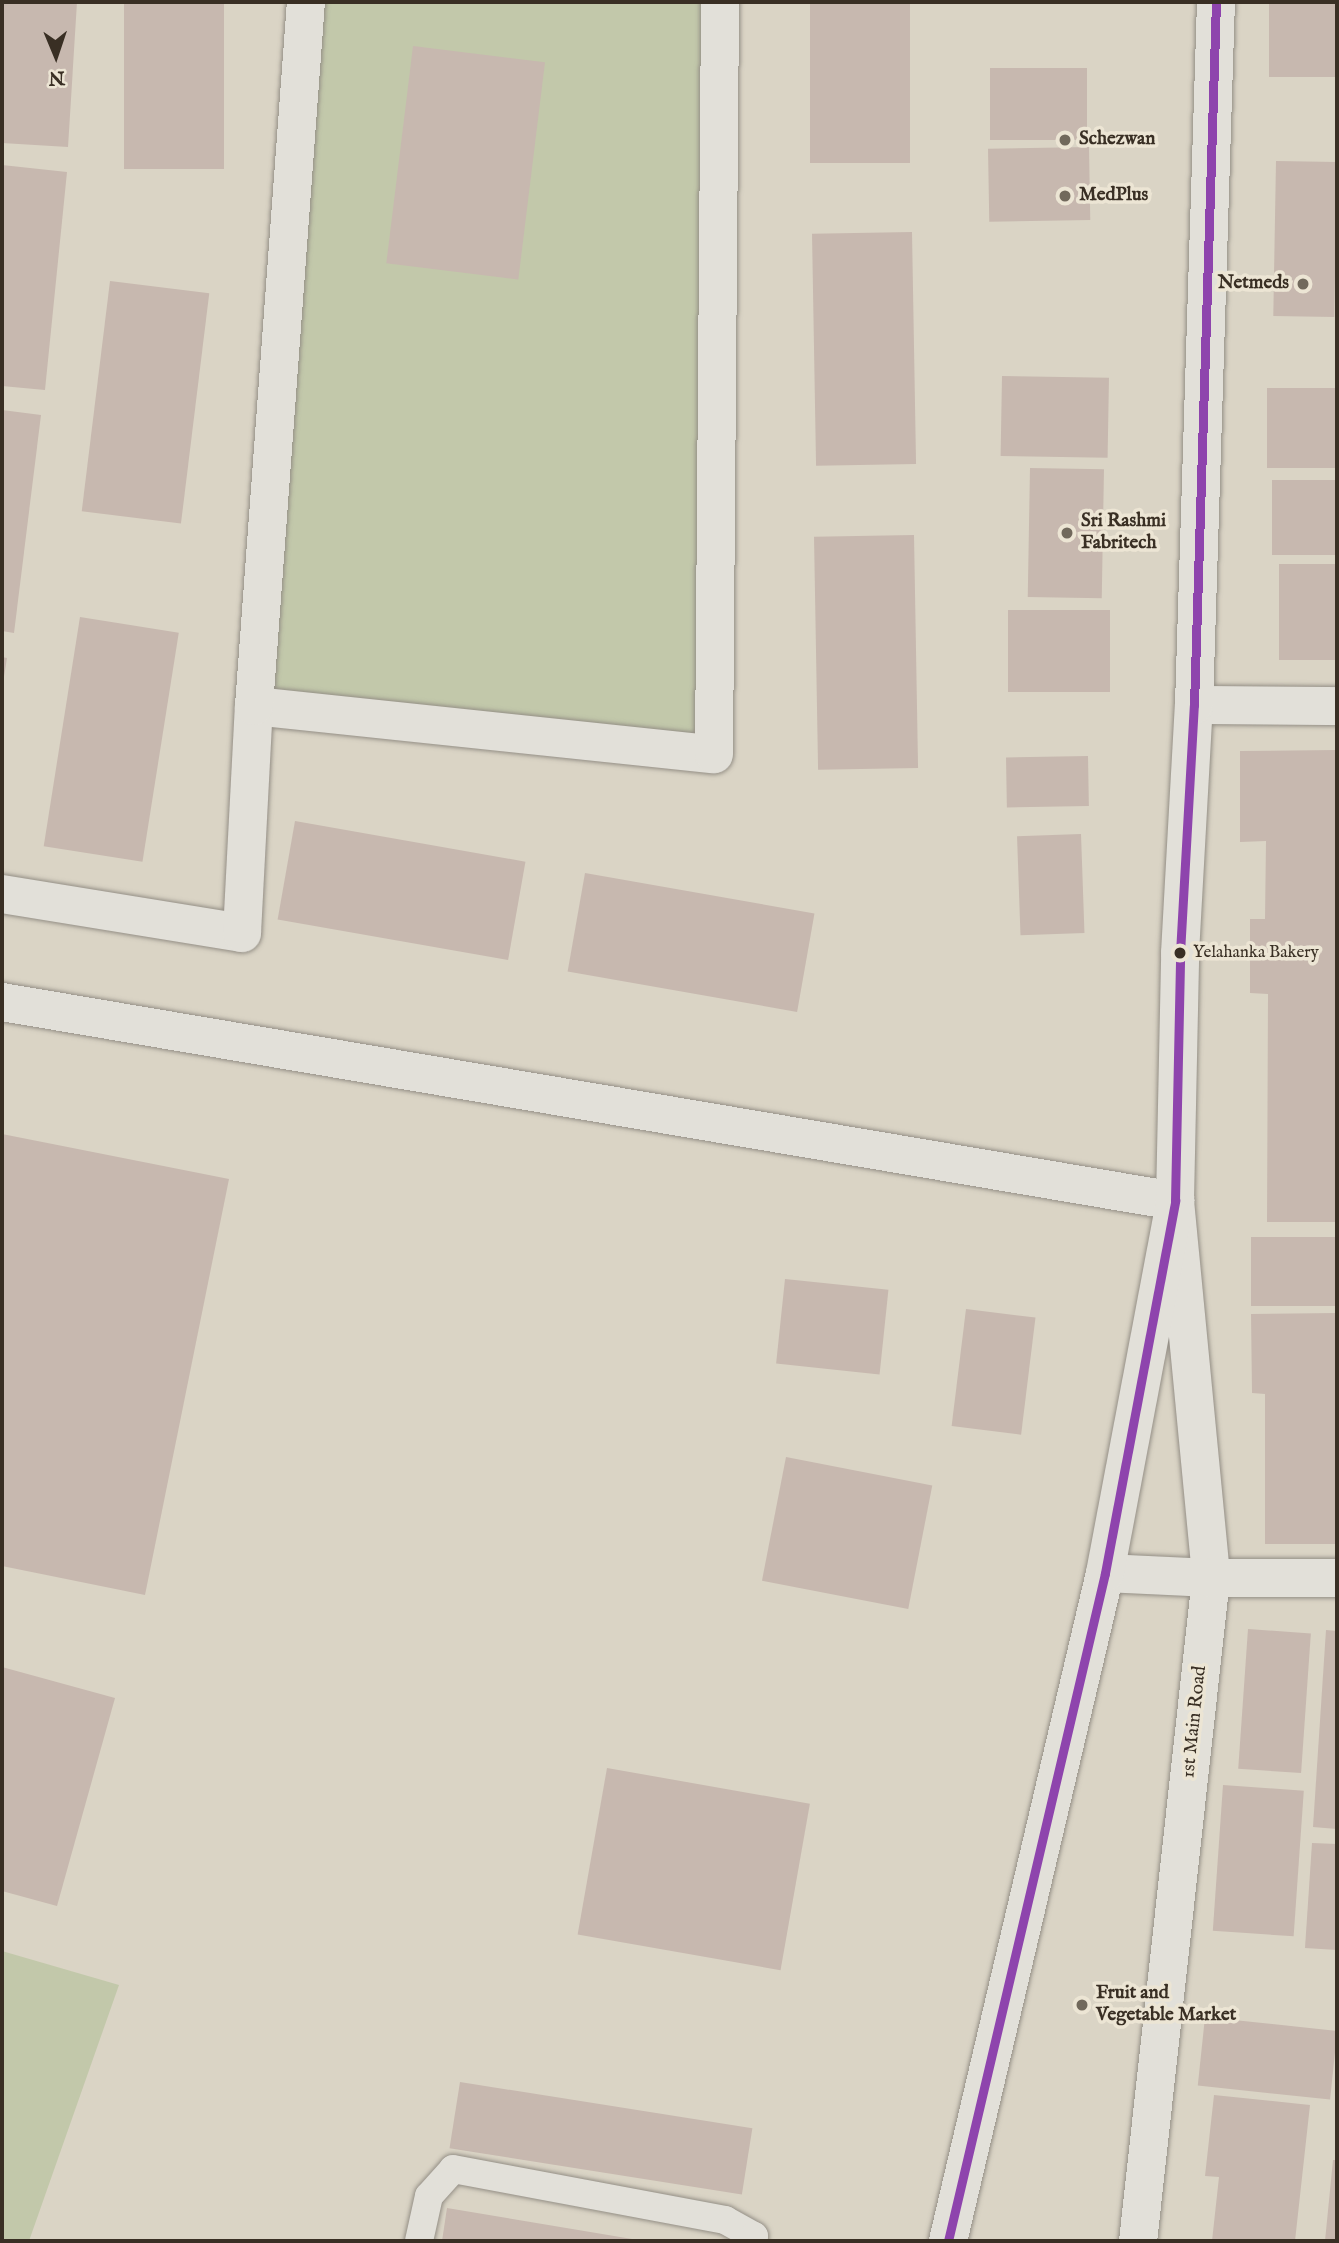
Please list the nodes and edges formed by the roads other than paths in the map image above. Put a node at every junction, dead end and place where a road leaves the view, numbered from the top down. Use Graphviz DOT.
graph roads {
  1 [pos="306,2"];
  2 [pos="720,2"];
  3 [pos="1216,2"];
  4 [pos="1194,705"];
  5 [pos="254,706"];
  6 [pos="1337,706"];
  7 [pos="2,894"];
  8 [pos="2,1002"];
  9 [pos="1175,1201"];
  10 [pos="1105,1573"];
  11 [pos="1211,1578"];
  12 [pos="1337,1578"];
  13 [pos="419,2241"];
  14 [pos="753,2241"];
  15 [pos="948,2241"];
  16 [pos="1138,2241"];
  1 -- 5 [label="street"];
  2 -- 5 [label="street"];
  3 -- 4 [label="street"];
  4 -- 6 [label="street"];
  4 -- 9 [label="street"];
  5 -- 7 [label="street"];
  8 -- 9 [label="street"];
  9 -- 10 [label="street"];
  9 -- 11 [label="street, 1st Main Road"];
  10 -- 11 [label="street"];
  10 -- 15 [label="street"];
  11 -- 12 [label="street"];
  11 -- 16 [label="street, 1st Main Road"];
  13 -- 14 [label="lane"];
}
